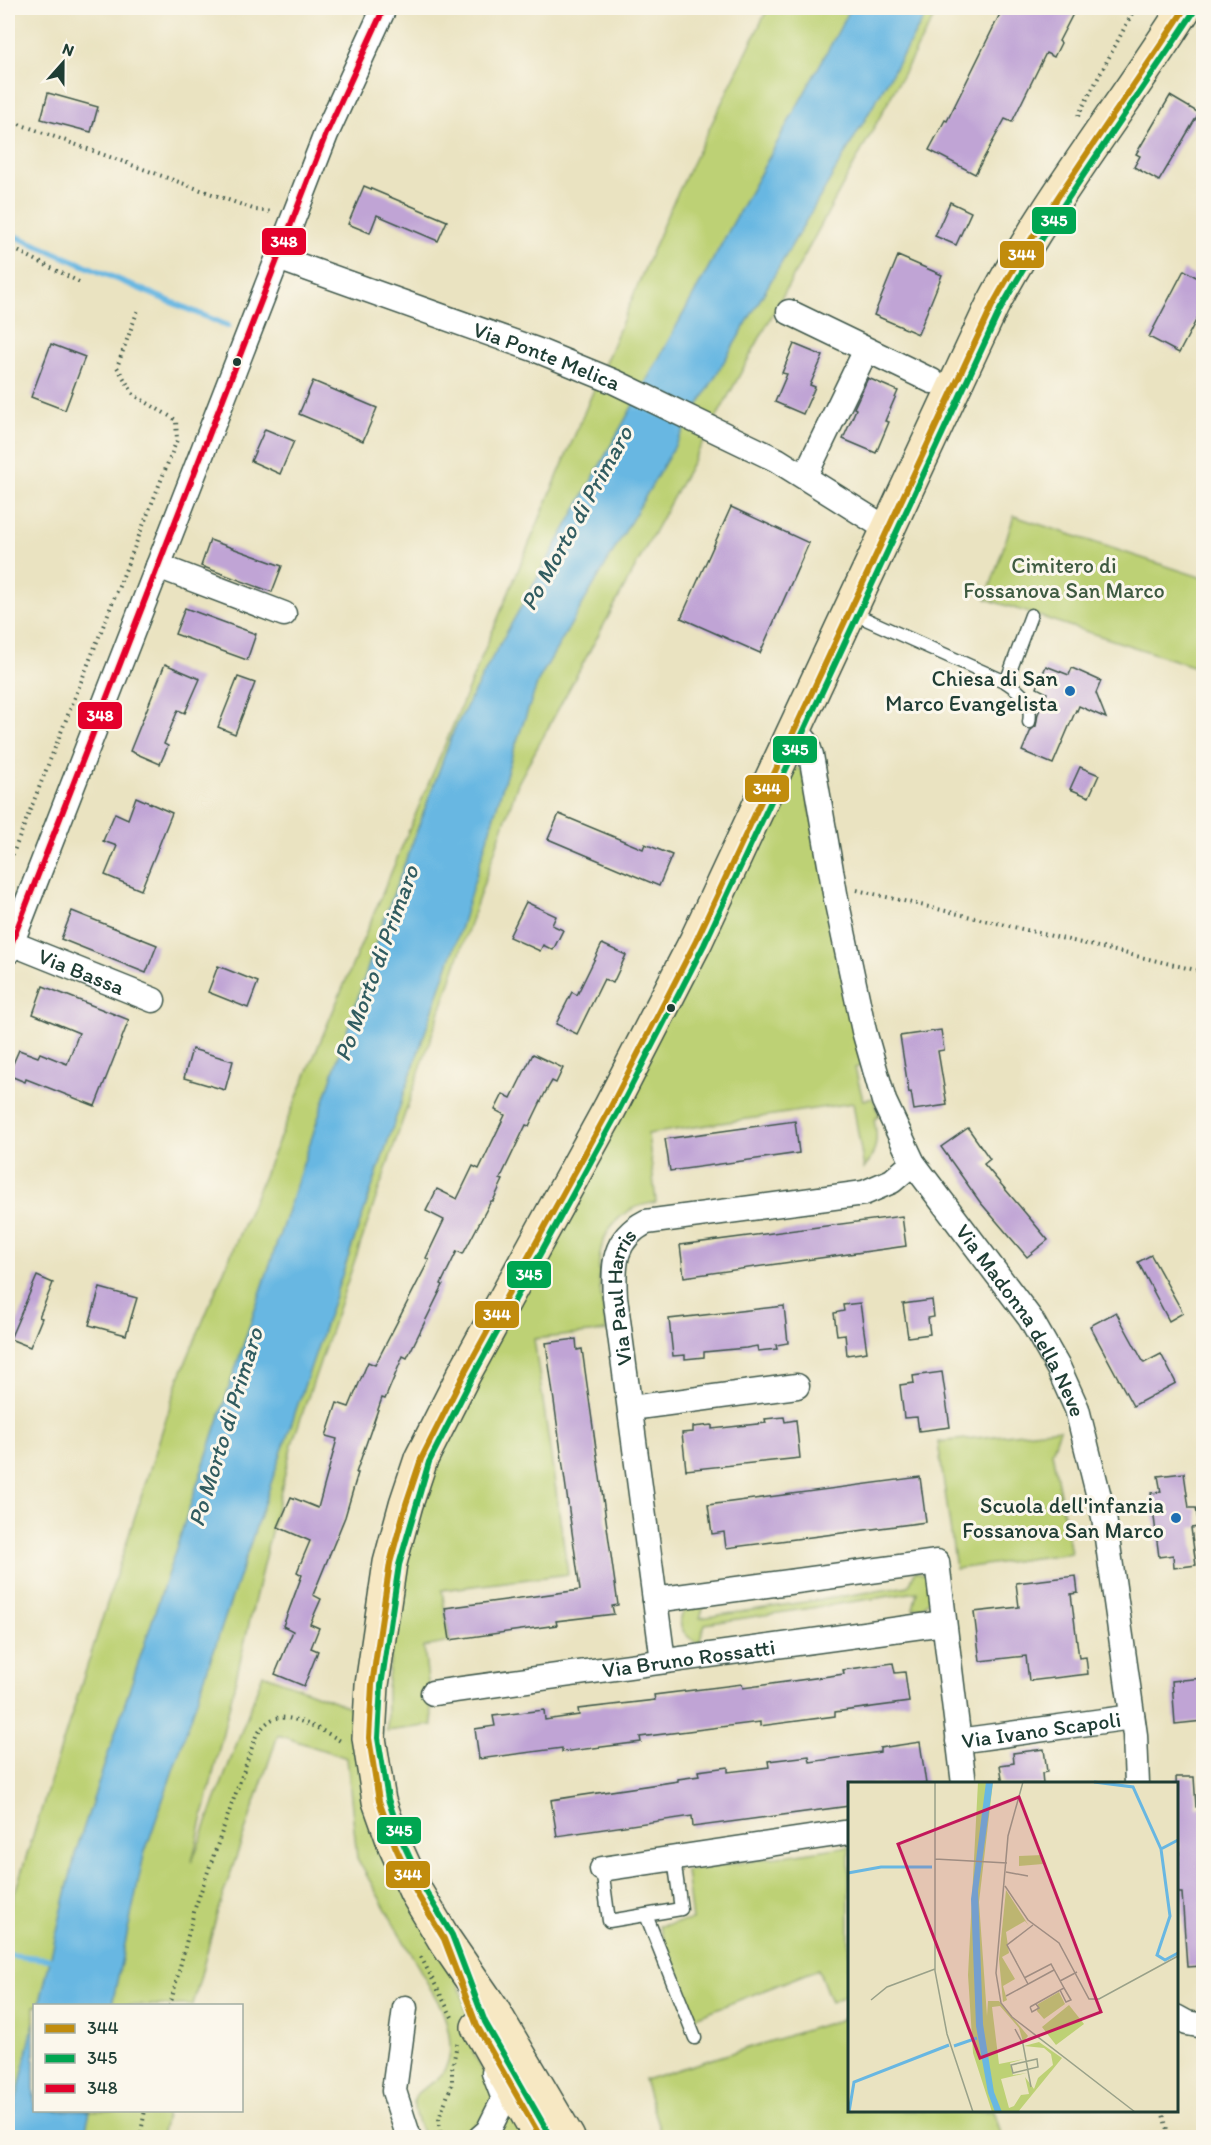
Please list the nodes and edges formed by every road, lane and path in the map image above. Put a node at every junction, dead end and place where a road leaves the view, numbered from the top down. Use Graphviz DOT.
graph roads {
  1 [pos="384,8"];
  2 [pos="1185,8"];
  3 [pos="8,120"];
  4 [pos="295,215"];
  5 [pos="8,246"];
  6 [pos="278,258"];
  7 [pos="81,283"];
  8 [pos="139,307"];
  9 [pos="789,312"];
  10 [pos="867,350"];
  11 [pos="932,381"];
  12 [pos="805,476"];
  13 [pos="887,530"];
  14 [pos="158,566"];
  15 [pos="849,611"];
  16 [pos="284,614"];
  17 [pos="1031,615"];
  18 [pos="1006,682"];
  19 [pos="1029,722"];
  20 [pos="795,728"];
  21 [pos="8,866"];
  22 [pos="833,885"];
  23 [pos="9,947"];
  24 [pos="1203,972"];
  25 [pos="153,1000"];
  26 [pos="913,1163"];
  27 [pos="797,1386"];
  28 [pos="630,1408"];
  29 [pos="655,1600"];
  30 [pos="944,1623"];
  31 [pos="663,1661"];
  32 [pos="433,1693"];
  33 [pos="1132,1717"];
  34 [pos="369,1738"];
  35 [pos="958,1741"];
  36 [pos="964,1782"];
  37 [pos="1137,1782"];
  38 [pos="848,1832"];
  39 [pos="674,1859"];
  40 [pos="602,1869"];
  41 [pos="646,1915"];
  42 [pos="431,1945"];
  43 [pos="171,2004"];
  44 [pos="405,2008"];
  45 [pos="1178,2019"];
  46 [pos="1203,2026"];
  47 [pos="463,2030"];
  48 [pos="695,2038"];
  49 [pos="145,2112"];
  50 [pos="1162,2112"];
  51 [pos="140,2138"];
  52 [pos="409,2138"];
  53 [pos="441,2138"];
  54 [pos="480,2138"];
  55 [pos="541,2138"];
  56 [pos="568,2138"];
  57 [pos="1169,2138"];
  1 -- 4 [label="street, Via Bassa"];
  2 -- 13 [label="main road"];
  3 -- 4 [label="path"];
  4 -- 6 [label="street, Via Bassa"];
  5 -- 7 [label="path"];
  6 -- 12 [label="street, Via Ponte Melica"];
  6 -- 14 [label="street, Via Bassa"];
  8 -- 21 [label="path"];
  9 -- 10 [label="street"];
  10 -- 11 [label="street"];
  10 -- 12 [label="street"];
  12 -- 13 [label="street, Via Ponte Melica"];
  13 -- 15 [label="main road"];
  14 -- 16 [label="street"];
  14 -- 23 [label="street, Via Bassa"];
  15 -- 18 [label="lane"];
  15 -- 20 [label="main road"];
  17 -- 18 [label="lane"];
  18 -- 19 [label="lane"];
  20 -- 22 [label="street, Via Madonna della Neve"];
  20 -- 34 [label="main road"];
  22 -- 24 [label="path"];
  22 -- 26 [label="street, Via Madonna della Neve"];
  23 -- 25 [label="street, Via Bassa"];
  26 -- 28 [label="street, Via Paul Harris"];
  26 -- 33 [label="street, Via Madonna della Neve"];
  27 -- 28 [label="street"];
  28 -- 29 [label="street, Via Paul Harris"];
  29 -- 30 [label="street"];
  29 -- 31 [label="street, Via Paul Harris"];
  30 -- 31 [label="street, Via Bruno Rossatti"];
  30 -- 35 [label="street"];
  31 -- 32 [label="street, Via Bruno Rossatti"];
  33 -- 35 [label="street, Via Ivano Scapoli"];
  33 -- 37 [label="street, Via Madonna della Neve"];
  34 -- 42 [label="main road"];
  34 -- 43 [label="path"];
  35 -- 36 [label="street, Via Ivano Scapoli"];
  38 -- 39 [label="street"];
  39 -- 40 [label="street"];
  39 -- 41 [label="lane"];
  40 -- 41 [label="lane"];
  41 -- 48 [label="lane"];
  42 -- 47 [label="main road"];
  42 -- 47 [label="path"];
  42 -- 56 [label="main road"];
  44 -- 52 [label="street"];
  45 -- 46 [label="street"];
  47 -- 53 [label="path"];
  47 -- 54 [label="street"];
  47 -- 55 [label="main road"];
  49 -- 51 [label="path"];
  50 -- 57 [label="path"];
}
